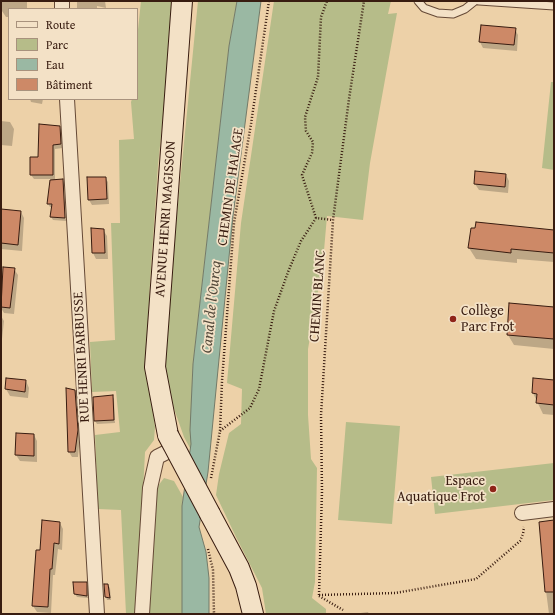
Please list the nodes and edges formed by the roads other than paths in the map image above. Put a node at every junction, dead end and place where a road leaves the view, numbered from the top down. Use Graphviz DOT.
graph roads {
  1 [pos="182,1"];
  2 [pos="418,1"];
  3 [pos="475,1"];
  4 [pos="479,1"];
  5 [pos="554,6"];
  6 [pos="68,100"];
  7 [pos="171,442"];
  8 [pos="554,509"];
  9 [pos="522,513"];
  10 [pos="97,614"];
  11 [pos="142,614"];
  12 [pos="253,614"];
  1 -- 7 [label="main road, AVENUE HENRI MAGISSON"];
  2 -- 3 [label="lane"];
  4 -- 5 [label="lane"];
  6 -- 10 [label="street, RUE HENRI BARBUSSE"];
  7 -- 11 [label="street"];
  7 -- 12 [label="main road, AVENUE HENRI MAGISSON, bridge"];
  8 -- 9 [label="street"];
}
